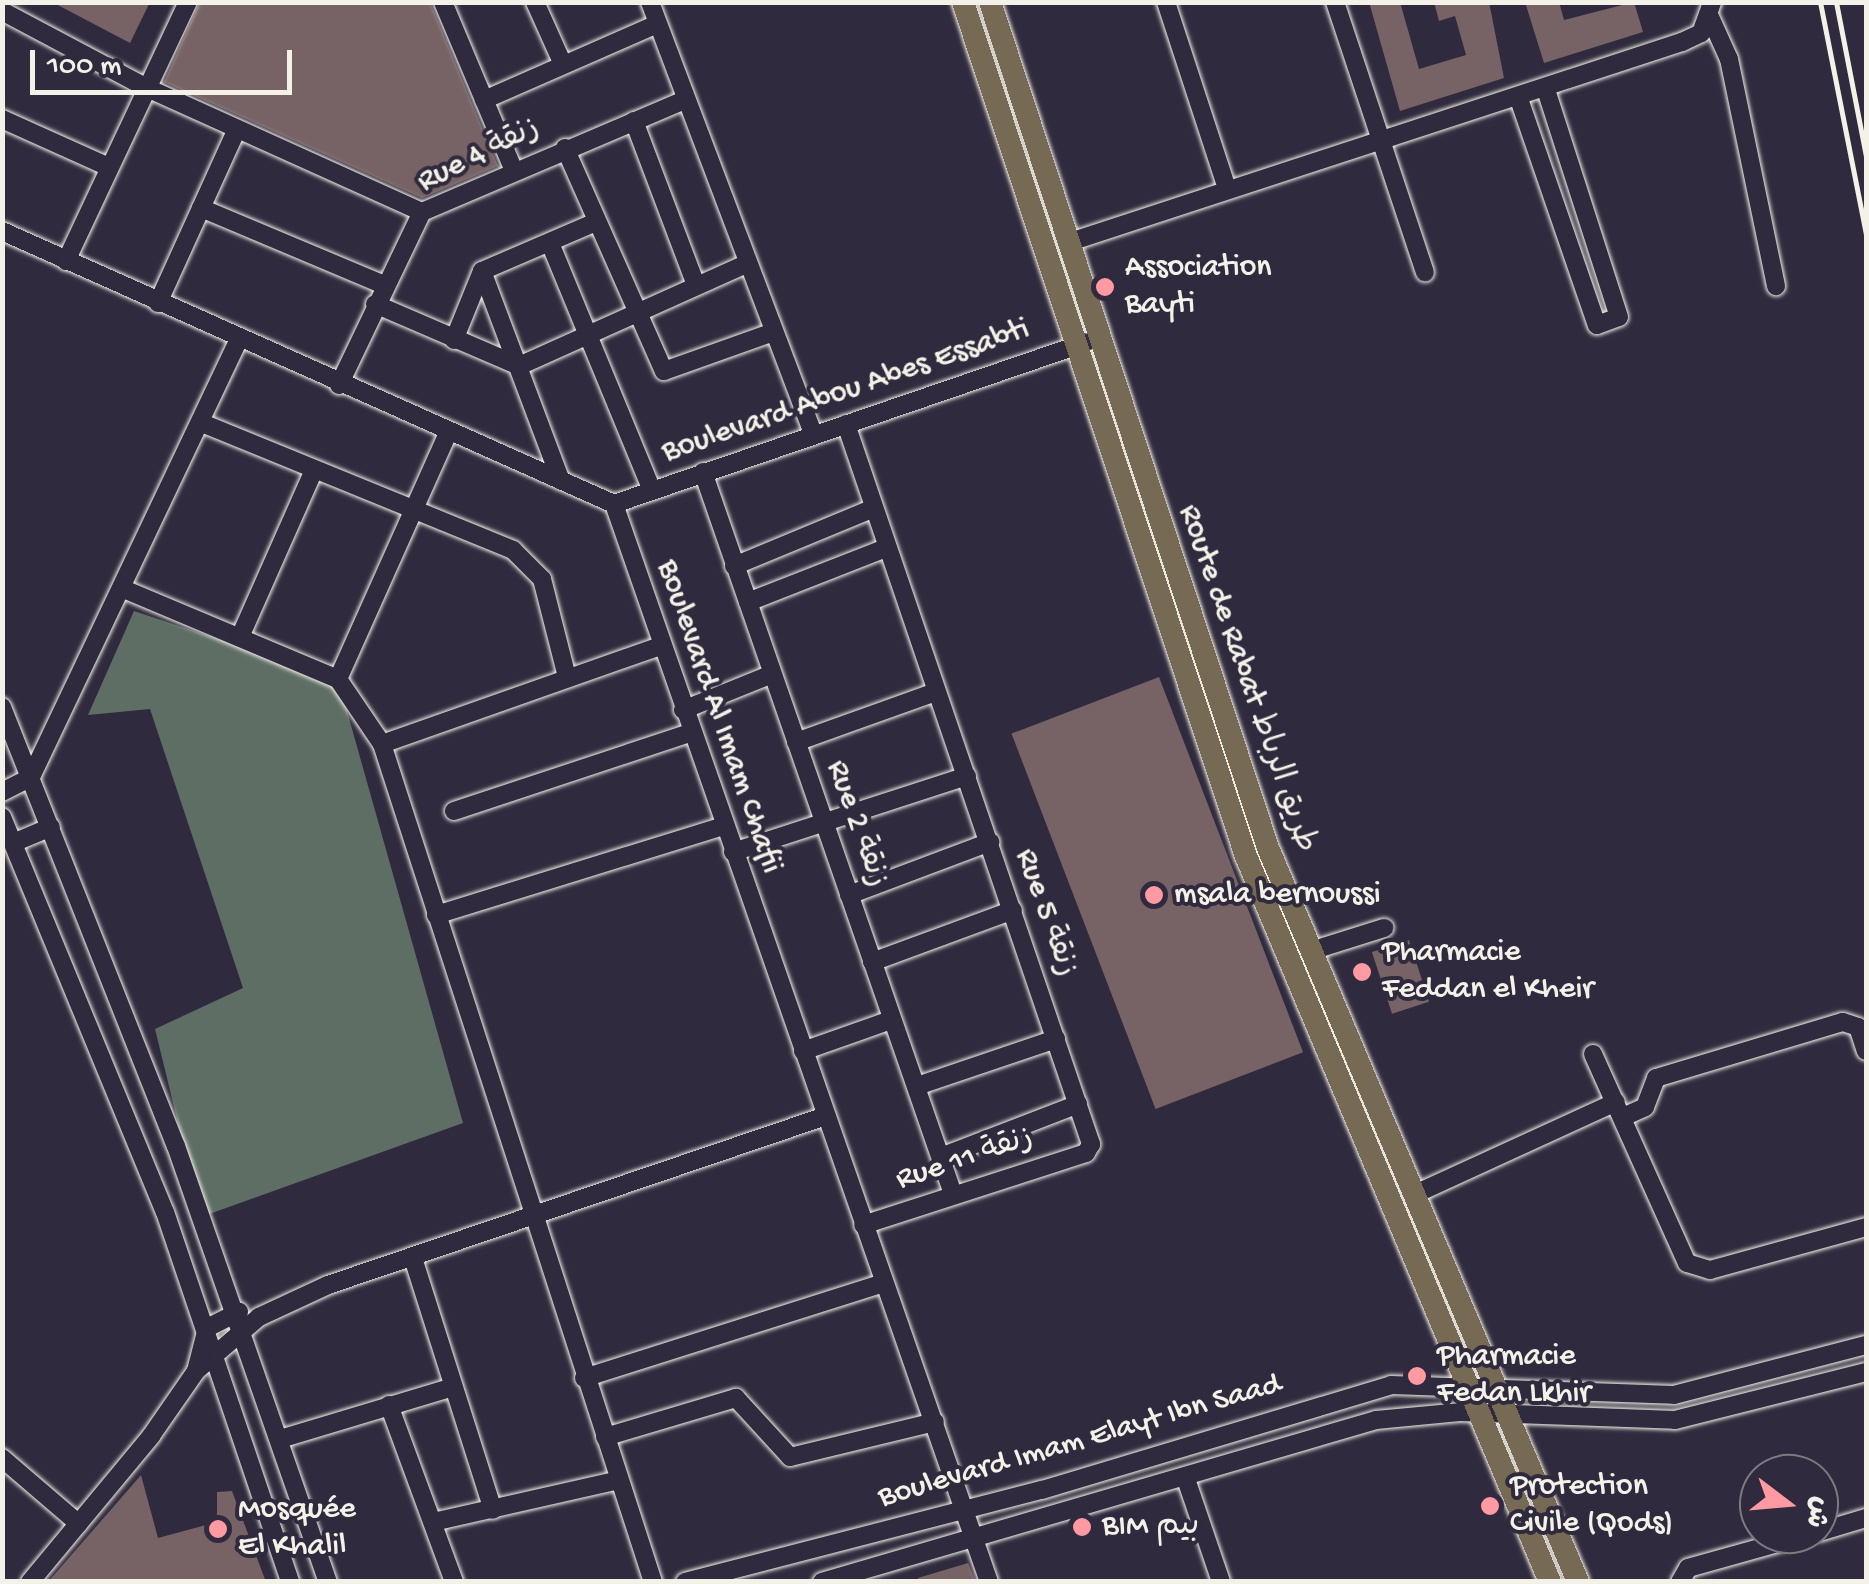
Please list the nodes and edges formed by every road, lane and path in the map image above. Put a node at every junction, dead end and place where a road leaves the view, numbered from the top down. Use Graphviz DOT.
graph roads {
  1 [pos="188,2"];
  2 [pos="442,2"];
  3 [pos="535,2"];
  4 [pos="650,2"];
  5 [pos="963,2"];
  6 [pos="990,2"];
  7 [pos="1166,2"];
  8 [pos="1335,2"];
  9 [pos="3,7"];
  10 [pos="1711,10"];
  11 [pos="655,25"];
  12 [pos="562,62"];
  13 [pos="145,88"];
  14 [pos="1546,90"];
  15 [pos="484,100"];
  16 [pos="1519,100"];
  17 [pos="682,101"];
  18 [pos="2,119"];
  19 [pos="634,120"];
  20 [pos="237,130"];
  21 [pos="1380,142"];
  22 [pos="564,148"];
  23 [pos="109,167"];
  24 [pos="514,171"];
  25 [pos="1227,188"];
  26 [pos="201,208"];
  27 [pos="422,212"];
  28 [pos="1588,218"];
  29 [pos="596,222"];
  30 [pos="1563,227"];
  31 [pos="2,231"];
  32 [pos="1070,242"];
  33 [pos="550,243"];
  34 [pos="66,261"];
  35 [pos="742,266"];
  36 [pos="482,271"];
  37 [pos="1425,272"];
  38 [pos="384,285"];
  39 [pos="696,285"];
  40 [pos="1776,286"];
  41 [pos="158,303"];
  42 [pos="375,304"];
  43 [pos="637,312"];
  44 [pos="770,332"];
  45 [pos="591,335"];
  46 [pos="1097,338"];
  47 [pos="454,340"];
  48 [pos="238,341"];
  49 [pos="1073,346"];
  50 [pos="520,366"];
  51 [pos="339,386"];
  52 [pos="202,424"];
  53 [pos="846,424"];
  54 [pos="448,433"];
  55 [pos="814,435"];
  56 [pos="314,470"];
  57 [pos="703,472"];
  58 [pos="562,481"];
  59 [pos="652,491"];
  60 [pos="614,504"];
  61 [pos="869,510"];
  62 [pos="412,512"];
  63 [pos="883,549"];
  64 [pos="734,566"];
  65 [pos="126,590"];
  66 [pos="748,602"];
  67 [pos="240,637"];
  68 [pos="661,646"];
  69 [pos="772,674"];
  70 [pos="567,677"];
  71 [pos="338,679"];
  72 [pos="936,692"];
  73 [pos="2,707"];
  74 [pos="683,710"];
  75 [pos="690,733"];
  76 [pos="796,742"];
  77 [pos="382,744"];
  78 [pos="31,776"];
  79 [pos="967,776"];
  80 [pos="2,792"];
  81 [pos="454,811"];
  82 [pos="2,817"];
  83 [pos="825,825"];
  84 [pos="724,826"];
  85 [pos="51,827"];
  86 [pos="990,842"];
  87 [pos="13,843"];
  88 [pos="733,852"];
  89 [pos="849,895"];
  90 [pos="1013,910"];
  91 [pos="436,914"];
  92 [pos="1384,928"];
  93 [pos="1311,951"];
  94 [pos="872,962"];
  95 [pos="891,1020"];
  96 [pos="1056,1039"];
  97 [pos="803,1050"];
  98 [pos="1866,1051"];
  99 [pos="1594,1054"];
  100 [pos="917,1086"];
  101 [pos="1078,1104"];
  102 [pos="1619,1110"];
  103 [pos="826,1116"];
  104 [pos="1086,1153"];
  105 [pos="941,1157"];
  106 [pos="952,1194"];
  107 [pos="1413,1195"];
  108 [pos="533,1218"];
  109 [pos="863,1225"];
  110 [pos="1866,1228"];
  111 [pos="413,1258"];
  112 [pos="883,1283"];
  113 [pos="231,1310"];
  114 [pos="259,1317"];
  115 [pos="207,1328"];
  116 [pos="242,1338"];
  117 [pos="1866,1344"];
  118 [pos="217,1358"];
  119 [pos="196,1371"];
  120 [pos="1866,1372"];
  121 [pos="584,1378"];
  122 [pos="1464,1382"];
  123 [pos="1494,1385"];
  124 [pos="453,1387"];
  125 [pos="389,1405"];
  126 [pos="1478,1413"];
  127 [pos="1507,1414"];
  128 [pos="935,1422"];
  129 [pos="604,1437"];
  130 [pos="280,1440"];
  131 [pos="2,1458"];
  132 [pos="1186,1479"];
  133 [pos="619,1480"];
  134 [pos="492,1510"];
  135 [pos="970,1510"];
  136 [pos="1866,1518"];
  137 [pos="432,1522"];
  138 [pos="79,1524"];
  139 [pos="1839,1526"];
  140 [pos="978,1540"];
  141 [pos="1739,1554"];
  142 [pos="30,1582"];
  143 [pos="290,1582"];
  144 [pos="328,1582"];
  145 [pos="454,1582"];
  146 [pos="654,1582"];
  147 [pos="685,1582"];
  148 [pos="822,1582"];
  149 [pos="990,1582"];
  150 [pos="1221,1582"];
  151 [pos="1550,1582"];
  152 [pos="1578,1582"];
  153 [pos="1680,1582"];
  1 -- 13 [label="street"];
  2 -- 15 [label="street"];
  3 -- 12 [label="street"];
  4 -- 11 [label="street"];
  5 -- 49 [label="main road, Route de Rabat طريق الرباط"];
  6 -- 32 [label="main road, Route de Rabat طريق الرباط"];
  7 -- 25 [label="street"];
  8 -- 21 [label="street"];
  9 -- 13 [label="street"];
  10 -- 14 [label="street"];
  10 -- 40 [label="street"];
  11 -- 12 [label="street"];
  11 -- 17 [label="street"];
  12 -- 15 [label="street"];
  13 -- 20 [label="street"];
  13 -- 23 [label="street"];
  14 -- 16 [label="street"];
  14 -- 28 [label="street"];
  15 -- 24 [label="street"];
  16 -- 21 [label="street"];
  16 -- 30 [label="street"];
  17 -- 19 [label="street, Rue 4 زنقة"];
  17 -- 35 [label="street"];
  18 -- 23 [label="street"];
  19 -- 22 [label="street, Rue 4 زنقة"];
  19 -- 39 [label="street"];
  20 -- 26 [label="street"];
  20 -- 27 [label="street"];
  21 -- 25 [label="street"];
  21 -- 37 [label="street"];
  22 -- 24 [label="street, Rue 4 زنقة"];
  22 -- 29 [label="street"];
  23 -- 34 [label="street"];
  24 -- 27 [label="street, Rue 4 زنقة"];
  25 -- 32 [label="street"];
  26 -- 38 [label="street"];
  26 -- 41 [label="street"];
  27 -- 38 [label="street, Rue 4 زنقة"];
  28 -- 30 [label="street"];
  28 -- 30 [label="street"];
  29 -- 33 [label="street"];
  29 -- 43 [label="street"];
  31 -- 34 [label="street"];
  32 -- 46 [label="main road, Route de Rabat طريق الرباط"];
  33 -- 36 [label="street"];
  33 -- 45 [label="street"];
  34 -- 41 [label="street"];
  35 -- 39 [label="street"];
  35 -- 44 [label="street"];
  36 -- 47 [label="street"];
  36 -- 50 [label="street"];
  38 -- 42 [label="street, Rue 4 زنقة"];
  39 -- 43 [label="street"];
  41 -- 48 [label="street"];
  42 -- 47 [label="street"];
  42 -- 51 [label="street, Rue 4 زنقة"];
  43 -- 44 [label="street"];
  43 -- 45 [label="street"];
  44 -- 55 [label="street"];
  45 -- 50 [label="street"];
  45 -- 59 [label="street"];
  46 -- 49 [label="street, Boulevard Abou Abes Essabti"];
  46 -- 93 [label="main road, Route de Rabat طريق الرباط"];
  47 -- 50 [label="street"];
  48 -- 51 [label="street"];
  48 -- 52 [label="street"];
  49 -- 53 [label="street, Boulevard Abou Abes Essabti"];
  49 -- 122 [label="main road, Route de Rabat طريق الرباط"];
  50 -- 58 [label="street"];
  51 -- 54 [label="street"];
  52 -- 56 [label="street"];
  52 -- 65 [label="street"];
  53 -- 55 [label="street, Boulevard Abou Abes Essabti"];
  53 -- 61 [label="street, Rue 5 زنقة"];
  54 -- 58 [label="street"];
  54 -- 62 [label="street"];
  55 -- 57 [label="street, Boulevard Abou Abes Essabti"];
  56 -- 62 [label="street"];
  56 -- 67 [label="street"];
  57 -- 59 [label="street, Boulevard Abou Abes Essabti"];
  57 -- 64 [label="street, Rue 2 زنقة"];
  58 -- 60 [label="street"];
  59 -- 60 [label="street, Boulevard Abou Abes Essabti"];
  60 -- 68 [label="street, Boulevard Al Imam Chafii"];
  61 -- 63 [label="street, Rue 5 زنقة"];
  61 -- 64 [label="street"];
  62 -- 70 [label="street"];
  62 -- 71 [label="street"];
  63 -- 66 [label="street"];
  63 -- 72 [label="street, Rue 5 زنقة"];
  64 -- 66 [label="street, Rue 2 زنقة"];
  65 -- 67 [label="street"];
  65 -- 78 [label="street"];
  66 -- 69 [label="street, Rue 2 زنقة"];
  67 -- 71 [label="street"];
  68 -- 70 [label="street"];
  68 -- 74 [label="street, Boulevard Al Imam Chafii"];
  69 -- 74 [label="street"];
  69 -- 76 [label="street, Rue 2 زنقة"];
  70 -- 77 [label="street"];
  71 -- 77 [label="street"];
  72 -- 76 [label="street"];
  72 -- 79 [label="street, Rue 5 زنقة"];
  73 -- 78 [label="street"];
  74 -- 75 [label="street, Boulevard Al Imam Chafii"];
  75 -- 81 [label="street"];
  75 -- 84 [label="street, Boulevard Al Imam Chafii"];
  76 -- 83 [label="street, Rue 2 زنقة"];
  77 -- 91 [label="street"];
  78 -- 80 [label="street"];
  78 -- 85 [label="street"];
  79 -- 83 [label="street"];
  79 -- 86 [label="street, Rue 5 زنقة"];
  82 -- 87 [label="street"];
  83 -- 88 [label="street"];
  83 -- 89 [label="street, Rue 2 زنقة"];
  84 -- 88 [label="street, Boulevard Al Imam Chafii"];
  84 -- 91 [label="street"];
  85 -- 87 [label="street"];
  85 -- 113 [label="street"];
  86 -- 89 [label="street"];
  86 -- 90 [label="street, Rue 5 زنقة"];
  87 -- 115 [label="street"];
  88 -- 97 [label="street, Boulevard Al Imam Chafii"];
  89 -- 94 [label="street, Rue 2 زنقة"];
  90 -- 94 [label="street"];
  90 -- 96 [label="street, Rue 5 زنقة"];
  91 -- 108 [label="street"];
  92 -- 93 [label="street"];
  93 -- 107 [label="main road, Route de Rabat طريق الرباط"];
  94 -- 95 [label="street, Rue 2 زنقة"];
  95 -- 97 [label="street"];
  95 -- 100 [label="street, Rue 2 زنقة"];
  96 -- 100 [label="street"];
  96 -- 101 [label="street, Rue 5 زنقة"];
  97 -- 103 [label="street, Boulevard Al Imam Chafii"];
  98 -- 102 [label="street"];
  99 -- 102 [label="street"];
  100 -- 105 [label="street, Rue 2 زنقة"];
  101 -- 104 [label="street, Rue 5 زنقة"];
  101 -- 105 [label="street"];
  102 -- 107 [label="street"];
  102 -- 110 [label="street"];
  103 -- 108 [label="street"];
  103 -- 109 [label="street, Boulevard Al Imam Chafii"];
  104 -- 106 [label="street, Rue 11 زنقة"];
  105 -- 106 [label="street, Rue 2 زنقة"];
  106 -- 109 [label="street, Rue 11 زنقة"];
  107 -- 123 [label="main road, Route de Rabat طريق الرباط"];
  108 -- 111 [label="street"];
  108 -- 121 [label="street"];
  109 -- 112 [label="street, Boulevard Al Imam Chafii"];
  111 -- 114 [label="street"];
  111 -- 124 [label="street"];
  112 -- 121 [label="street"];
  112 -- 128 [label="street, Boulevard Al Imam Chafii"];
  113 -- 114 [label="street"];
  113 -- 115 [label="street"];
  113 -- 116 [label="street"];
  114 -- 116 [label="street"];
  115 -- 118 [label="street"];
  115 -- 119 [label="street"];
  116 -- 118 [label="street"];
  116 -- 130 [label="street"];
  117 -- 123 [label="street, Boulevard Imam Elayt Ibn Saad"];
  118 -- 119 [label="street"];
  118 -- 143 [label="street"];
  119 -- 138 [label="street"];
  120 -- 127 [label="street, Boulevard Imam Elayt Ibn Saad"];
  121 -- 129 [label="street"];
  122 -- 123 [label="street, Boulevard Imam Elayt Ibn Saad"];
  122 -- 126 [label="main road, Route de Rabat طريق الرباط"];
  122 -- 135 [label="street, Boulevard Imam Elayt Ibn Saad"];
  123 -- 127 [label="main road, Route de Rabat طريق الرباط"];
  124 -- 125 [label="street"];
  124 -- 134 [label="street"];
  125 -- 130 [label="street"];
  125 -- 137 [label="street"];
  126 -- 127 [label="street, Boulevard Imam Elayt Ibn Saad"];
  126 -- 132 [label="street, Boulevard Imam Elayt Ibn Saad"];
  126 -- 151 [label="main road, Route de Rabat طريق الرباط"];
  127 -- 152 [label="main road, Route de Rabat طريق الرباط"];
  128 -- 129 [label="street"];
  128 -- 135 [label="street, Boulevard Al Imam Chafii"];
  129 -- 133 [label="street"];
  130 -- 144 [label="street"];
  131 -- 138 [label="street"];
  132 -- 140 [label="street, Boulevard Imam Elayt Ibn Saad"];
  132 -- 150 [label="street"];
  133 -- 134 [label="street"];
  133 -- 146 [label="street"];
  134 -- 137 [label="street"];
  135 -- 140 [label="street, Boulevard Al Imam Chafii"];
  135 -- 147 [label="street, Boulevard Imam Elayt Ibn Saad"];
  136 -- 139 [label="street"];
  137 -- 145 [label="street"];
  138 -- 142 [label="street"];
  140 -- 148 [label="street, Boulevard Imam Elayt Ibn Saad"];
  140 -- 149 [label="street, Boulevard Al Imam Chafii"];
  141 -- 153 [label="street"];
}
